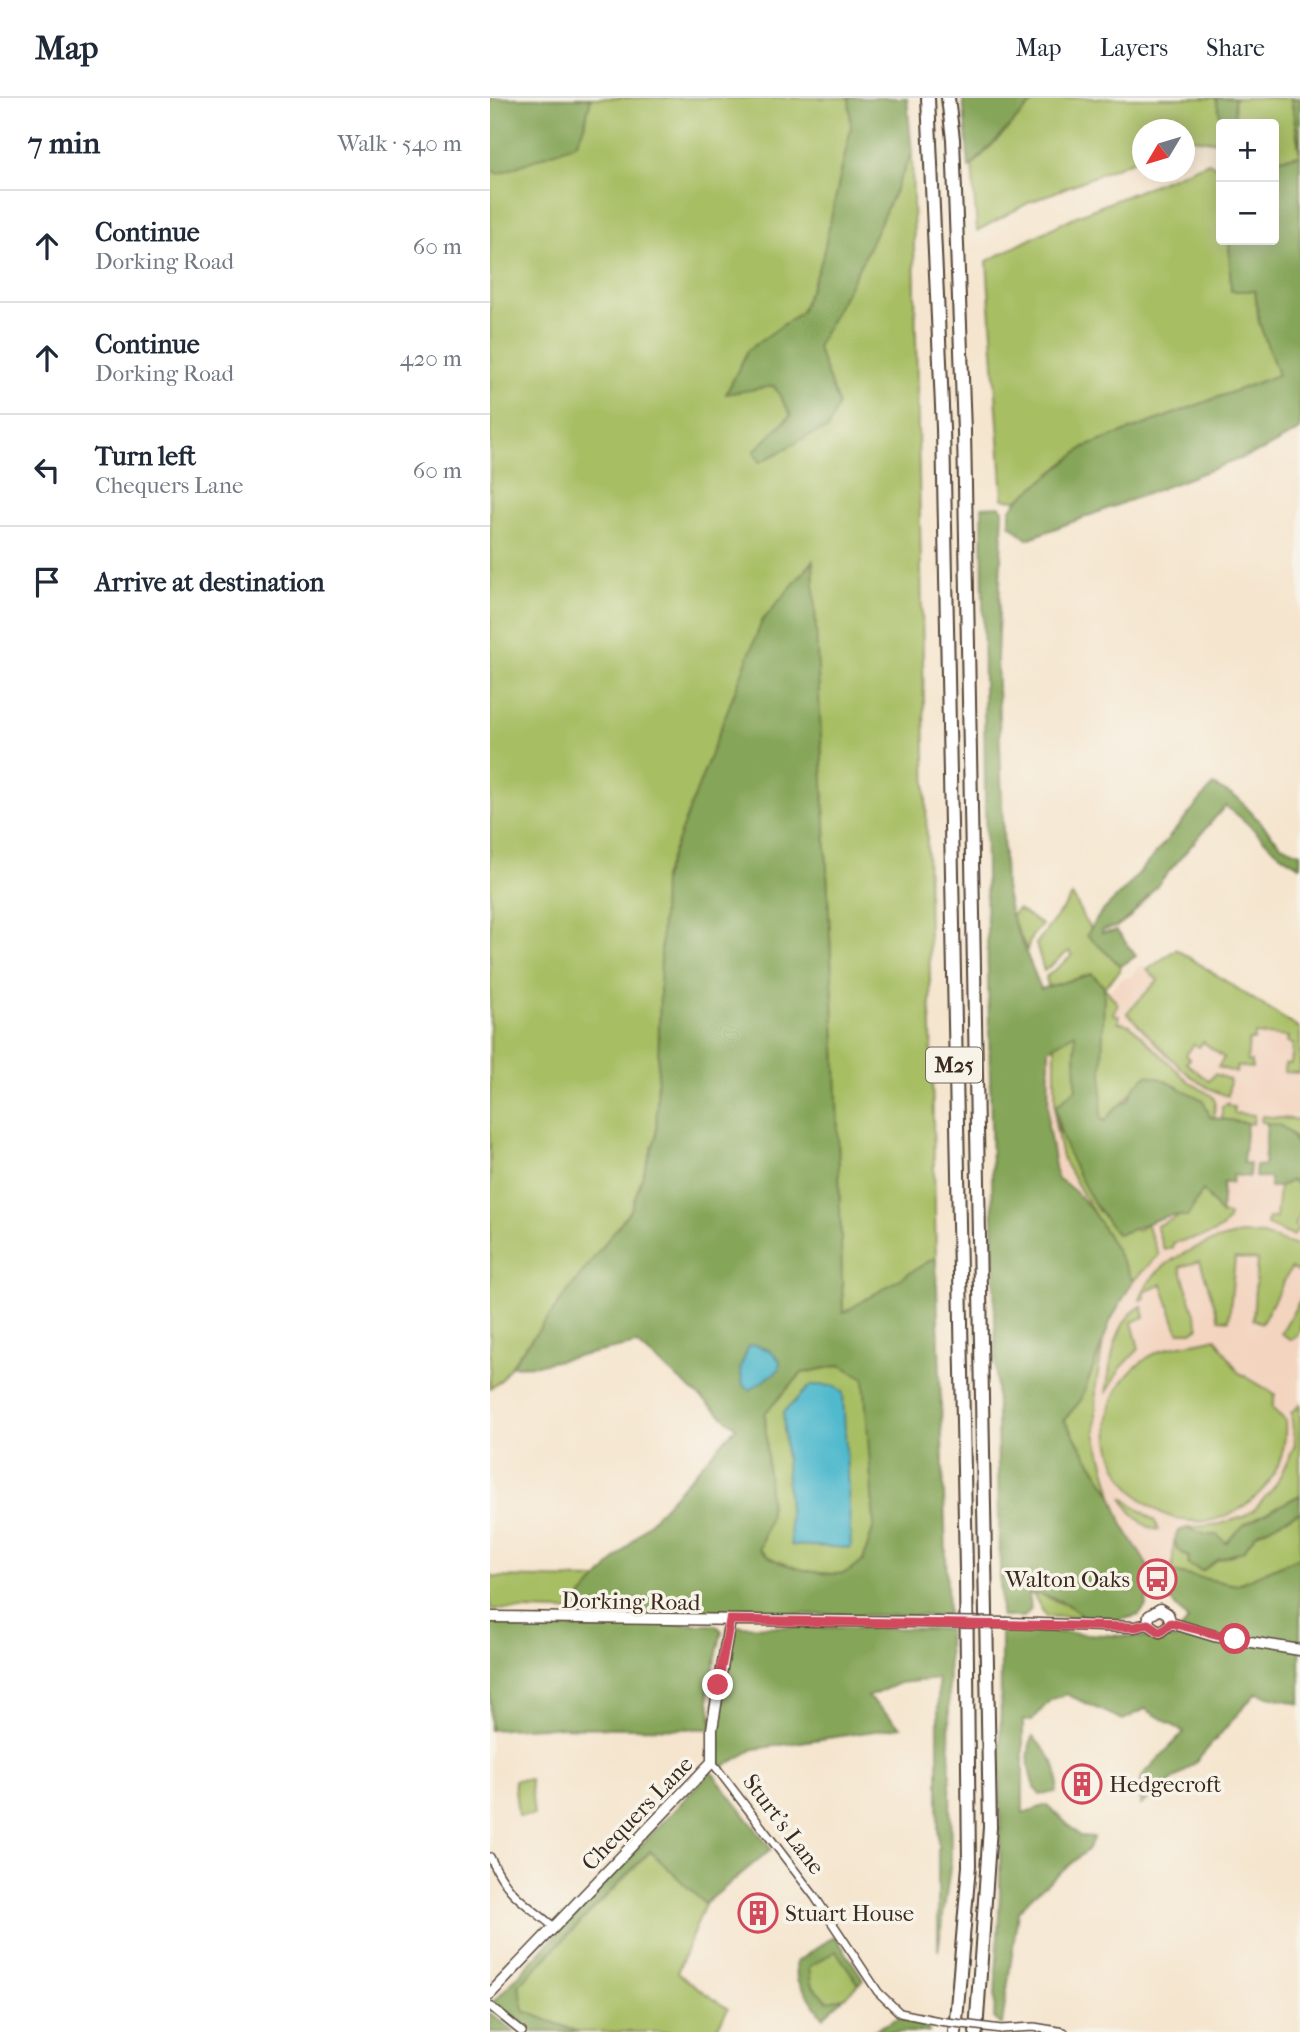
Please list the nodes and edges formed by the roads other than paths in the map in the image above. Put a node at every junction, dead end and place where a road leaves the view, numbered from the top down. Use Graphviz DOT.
graph roads {
  1 [pos="928,98"];
  2 [pos="948,98"];
  3 [pos="490,1617"];
  4 [pos="730,1620"];
  5 [pos="1171,1623"];
  6 [pos="1148,1624"];
  7 [pos="1300,1650"];
  8 [pos="712,1762"];
  9 [pos="490,1857"];
  10 [pos="554,1927"];
  11 [pos="490,1994"];
  12 [pos="490,2006"];
  13 [pos="522,2032"];
  14 [pos="955,2032"];
  15 [pos="976,2032"];
  16 [pos="1064,2032"];
  1 -- 14 [label="highway, M25"];
  2 -- 15 [label="highway, M25"];
  3 -- 4 [label="main road, Dorking Road"];
  4 -- 6 [label="main road, Dorking Road, bridge"];
  4 -- 8 [label="main road, Chequers Lane"];
  5 -- 6 [label="main road"];
  5 -- 6 [label="main road"];
  5 -- 7 [label="main road"];
  8 -- 10 [label="main road, Chequers Lane"];
  8 -- 16 [label="street, Sturt's Lane, bridge"];
  9 -- 10 [label="street"];
  10 -- 11 [label="main road, Chequers Lane"];
  12 -- 13 [label="street"];
}
